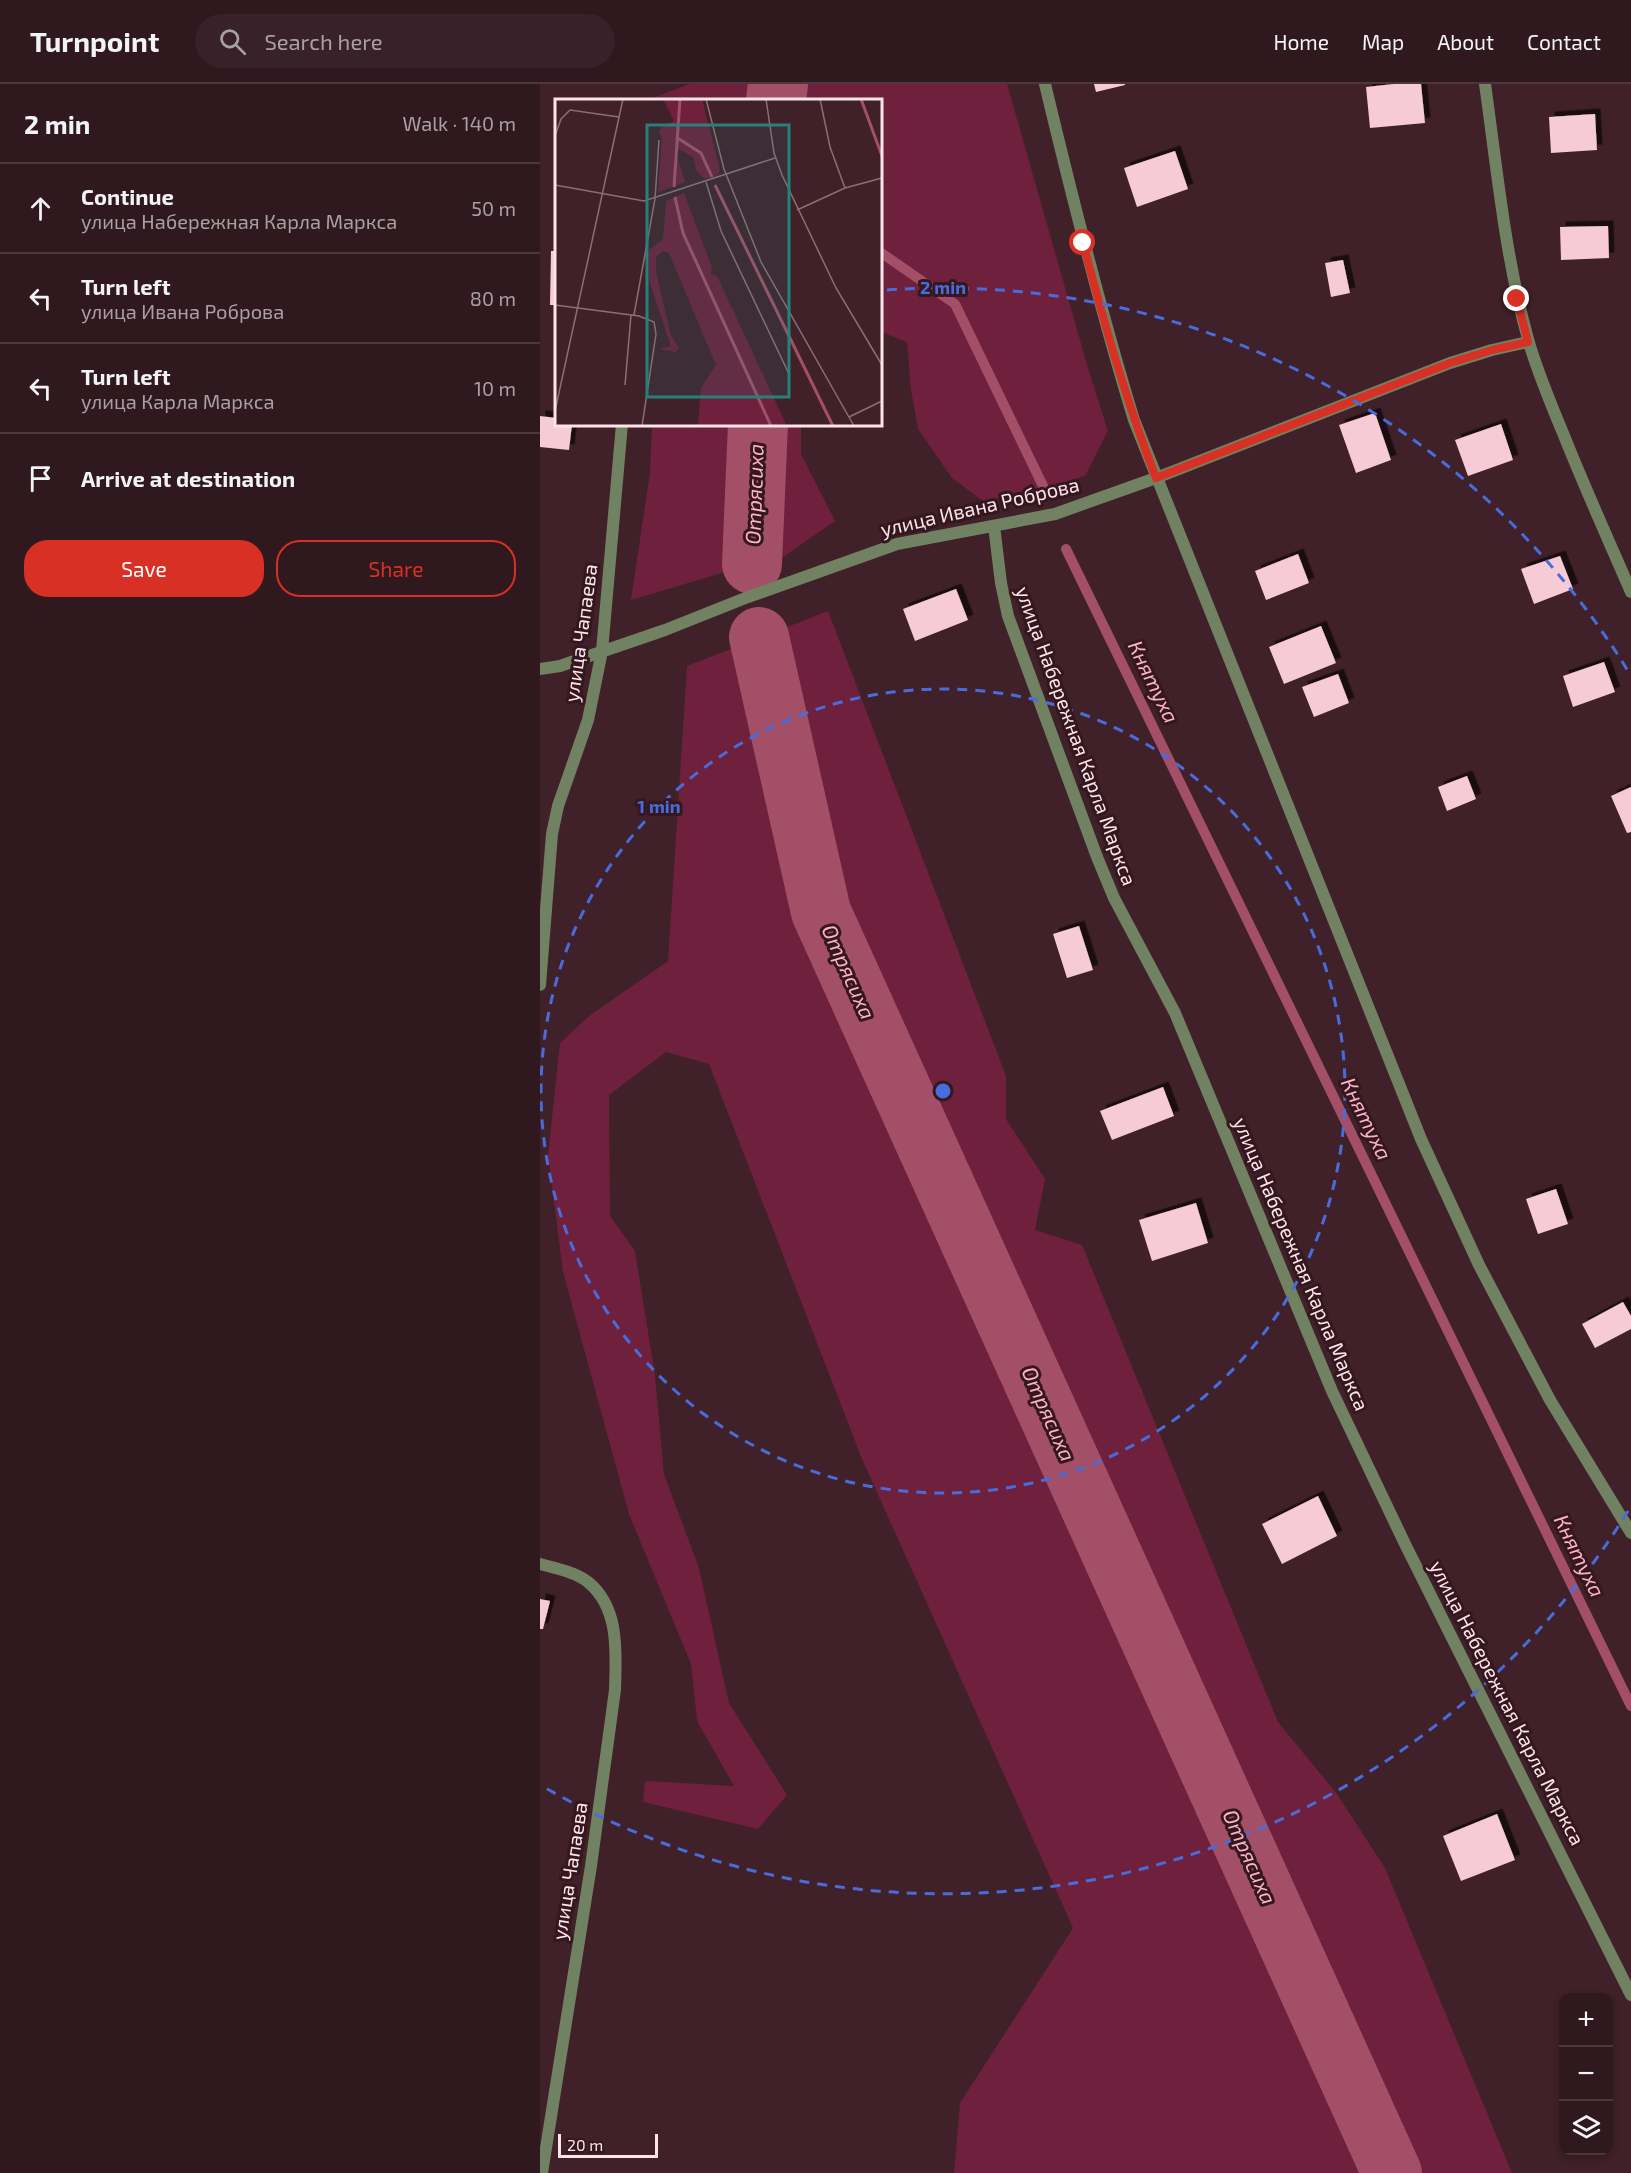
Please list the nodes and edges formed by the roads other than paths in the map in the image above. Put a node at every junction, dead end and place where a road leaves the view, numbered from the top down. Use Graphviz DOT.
graph roads {
  1 [pos="1045,84"];
  2 [pos="1485,84"];
  3 [pos="1528,342"];
  4 [pos="622,426"];
  5 [pos="1156,478"];
  6 [pos="993,526"];
  7 [pos="1631,591"];
  8 [pos="602,651"];
  9 [pos="540,669"];
  10 [pos="540,985"];
  11 [pos="1631,1533"];
  12 [pos="540,1564"];
  13 [pos="1631,1995"];
  14 [pos="542,2173"];
  1 -- 5 [label="street"];
  2 -- 3 [label="street"];
  3 -- 5 [label="street, улица Ивана Роброва"];
  3 -- 7 [label="street"];
  4 -- 8 [label="street, улица Чапаева"];
  5 -- 6 [label="street, улица Ивана Роброва"];
  5 -- 11 [label="street"];
  6 -- 8 [label="street, улица Ивана Роброва"];
  6 -- 13 [label="street, улица Набережная Карла Маркса"];
  8 -- 9 [label="street, улица Ивана Роброва"];
  8 -- 10 [label="street, улица Чапаева"];
  12 -- 14 [label="street, улица Чапаева"];
}
